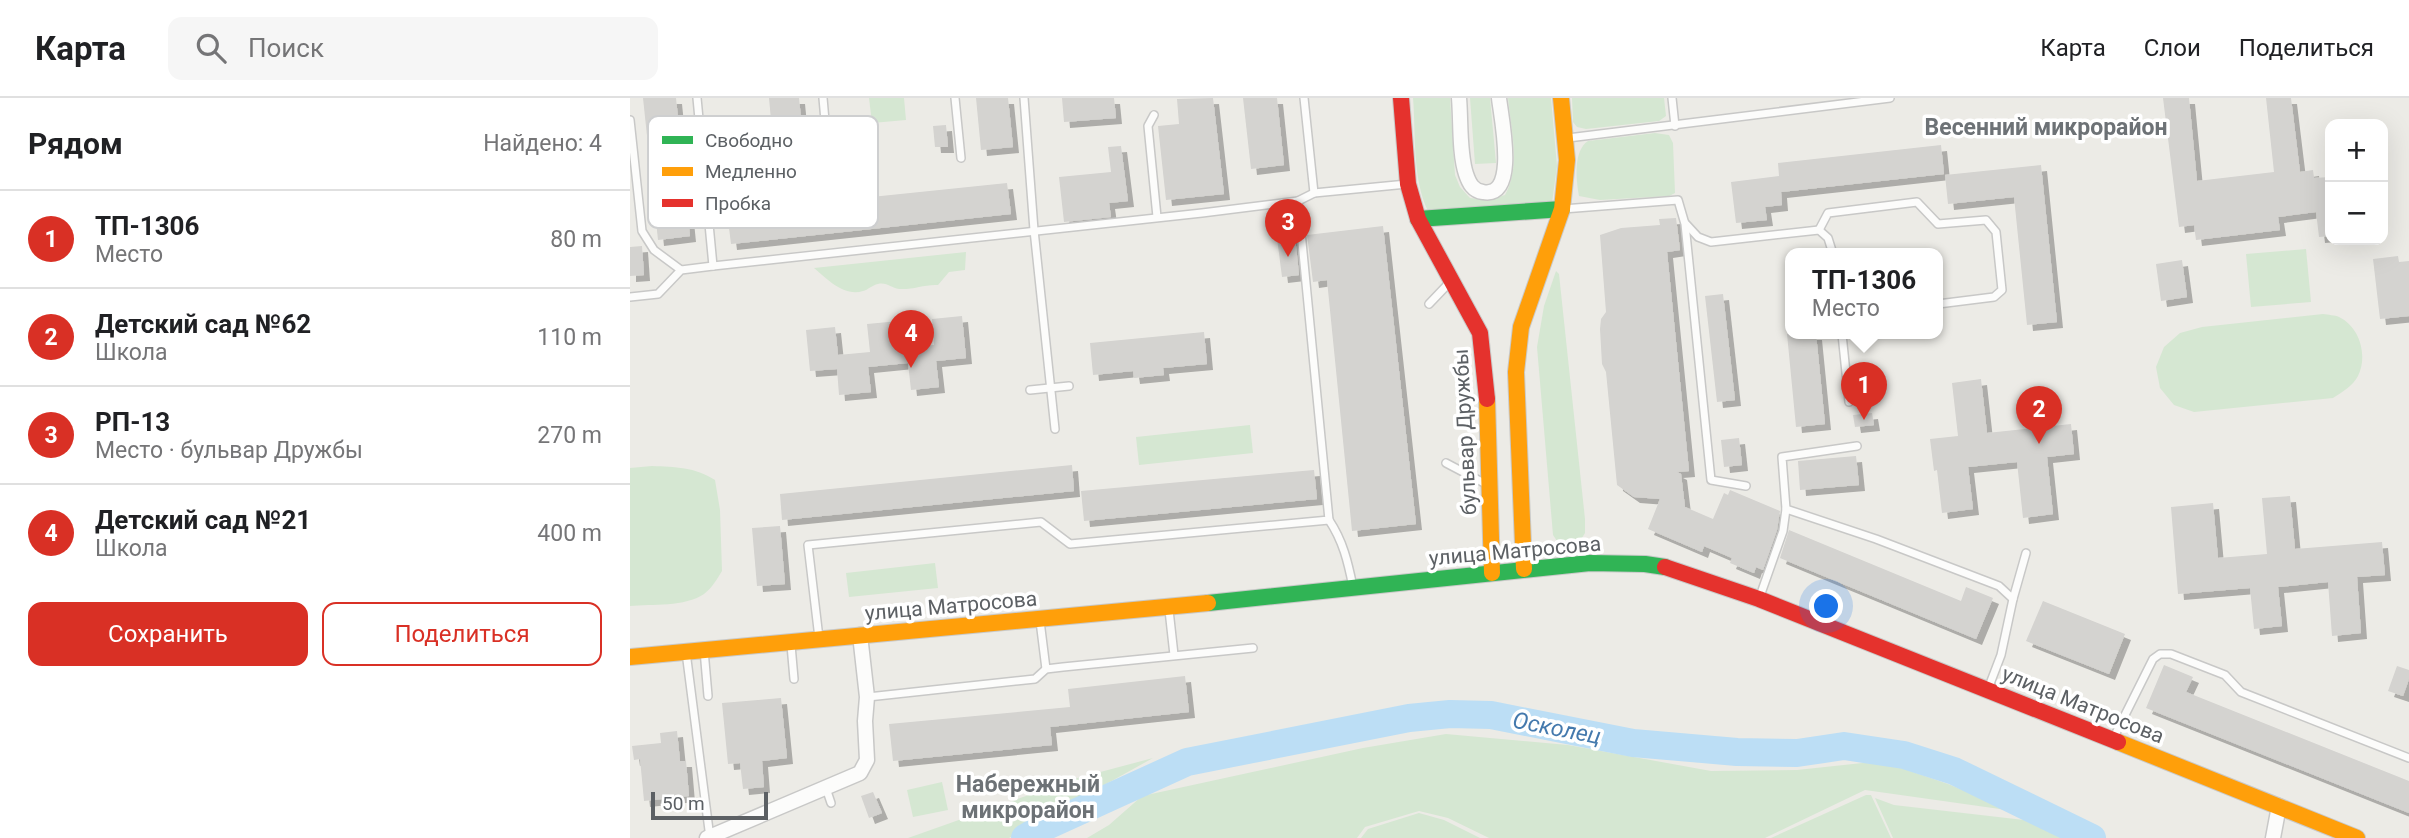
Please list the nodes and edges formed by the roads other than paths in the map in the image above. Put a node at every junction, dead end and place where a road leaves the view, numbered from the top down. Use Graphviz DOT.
graph roads {
  1 [pos="697,98"];
  2 [pos="823,98"];
  3 [pos="955,98"];
  4 [pos="1024,98"];
  5 [pos="1304,98"];
  6 [pos="1401,98"];
  7 [pos="1459,98"];
  8 [pos="1499,98"];
  9 [pos="1560,98"];
  10 [pos="1672,98"];
  11 [pos="1890,98"];
  12 [pos="1154,115"];
  13 [pos="699,116"];
  14 [pos="825,116"];
  15 [pos="630,120"];
  16 [pos="1675,126"];
  17 [pos="1565,138"];
  18 [pos="961,158"];
  19 [pos="1408,184"];
  20 [pos="1314,193"];
  21 [pos="1298,201"];
  22 [pos="1562,209"];
  23 [pos="1157,217"];
  24 [pos="1418,219"];
  25 [pos="1685,223"];
  26 [pos="709,228"];
  27 [pos="1034,230"];
  28 [pos="1819,230"];
  29 [pos="1831,248"];
  30 [pos="713,266"];
  31 [pos="681,270"];
  32 [pos="1451,281"];
  33 [pos="630,297"];
  34 [pos="1943,303"];
  35 [pos="1429,304"];
  36 [pos="1843,339"];
  37 [pos="1069,386"];
  38 [pos="1051,388"];
  39 [pos="1030,390"];
  40 [pos="1849,402"];
  41 [pos="1055,429"];
  42 [pos="1857,446"];
  43 [pos="1446,463"];
  44 [pos="1489,485"];
  45 [pos="1746,486"];
  46 [pos="1786,509"];
  47 [pos="1329,520"];
  48 [pos="2026,553"];
  49 [pos="1524,569"];
  50 [pos="1492,573"];
  51 [pos="1353,588"];
  52 [pos="2013,598"];
  53 [pos="1759,599"];
  54 [pos="1168,607"];
  55 [pos="1040,620"];
  56 [pos="860,635"];
  57 [pos="819,639"];
  58 [pos="791,642"];
  59 [pos="1253,648"];
  60 [pos="704,650"];
  61 [pos="686,651"];
  62 [pos="1174,655"];
  63 [pos="630,657"];
  64 [pos="1046,669"];
  65 [pos="794,680"];
  66 [pos="1988,690"];
  67 [pos="708,696"];
  68 [pos="867,697"];
  69 [pos="2113,739"];
  70 [pos="2409,758"];
  71 [pos="826,788"];
  72 [pos="831,803"];
  73 [pos="2279,806"];
  74 [pos="709,837"];
  75 [pos="2273,838"];
  76 [pos="2357,838"];
  1 -- 13 [label="lane"];
  2 -- 14 [label="lane"];
  3 -- 18 [label="lane"];
  4 -- 27 [label="lane"];
  5 -- 20 [label="lane"];
  6 -- 19 [label="main road, бульвар Дружбы"];
  7 -- 8 [label="street"];
  9 -- 17 [label="main road"];
  10 -- 16 [label="lane"];
  11 -- 16 [label="lane"];
  12 -- 23 [label="lane"];
  15 -- 31 [label="lane"];
  16 -- 17 [label="lane"];
  17 -- 22 [label="main road"];
  19 -- 20 [label="lane"];
  19 -- 24 [label="main road, бульвар Дружбы"];
  20 -- 21 [label="lane"];
  21 -- 23 [label="lane"];
  21 -- 47 [label="lane"];
  22 -- 24 [label="main road"];
  22 -- 25 [label="lane"];
  22 -- 49 [label="main road"];
  23 -- 27 [label="lane"];
  24 -- 32 [label="main road, бульвар Дружбы"];
  25 -- 28 [label="lane"];
  25 -- 45 [label="lane"];
  26 -- 30 [label="lane"];
  27 -- 30 [label="lane"];
  27 -- 38 [label="lane"];
  28 -- 29 [label="lane"];
  28 -- 34 [label="lane"];
  30 -- 31 [label="lane"];
  31 -- 33 [label="lane"];
  32 -- 35 [label="lane"];
  32 -- 44 [label="main road, бульвар Дружбы"];
  36 -- 40 [label="lane"];
  37 -- 38 [label="lane"];
  38 -- 39 [label="lane"];
  38 -- 41 [label="lane"];
  42 -- 46 [label="lane"];
  43 -- 44 [label="lane"];
  44 -- 50 [label="main road, бульвар Дружбы"];
  46 -- 52 [label="lane"];
  46 -- 53 [label="lane"];
  47 -- 51 [label="lane"];
  47 -- 57 [label="lane"];
  48 -- 52 [label="lane"];
  49 -- 50 [label="main road, улица Матросова"];
  49 -- 53 [label="main road, улица Матросова"];
  50 -- 51 [label="main road, улица Матросова"];
  51 -- 54 [label="main road, улица Матросова"];
  52 -- 66 [label="lane"];
  53 -- 66 [label="main road, улица Матросова"];
  54 -- 55 [label="main road, улица Матросова"];
  54 -- 62 [label="lane"];
  55 -- 56 [label="main road, улица Матросова"];
  55 -- 64 [label="lane"];
  56 -- 57 [label="main road, улица Матросова"];
  56 -- 68 [label="street"];
  57 -- 58 [label="main road, улица Матросова"];
  58 -- 60 [label="main road, улица Матросова"];
  58 -- 65 [label="lane"];
  59 -- 62 [label="lane"];
  60 -- 61 [label="main road, улица Матросова"];
  60 -- 67 [label="lane"];
  61 -- 63 [label="main road, улица Матросова"];
  61 -- 74 [label="lane"];
  62 -- 64 [label="lane"];
  64 -- 68 [label="lane"];
  66 -- 69 [label="main road, улица Матросова"];
  68 -- 71 [label="street"];
  69 -- 70 [label="lane"];
  69 -- 73 [label="main road, улица Матросова"];
  71 -- 72 [label="lane"];
  71 -- 74 [label="street"];
  73 -- 75 [label="street"];
  73 -- 76 [label="main road, улица Матросова"];
}
